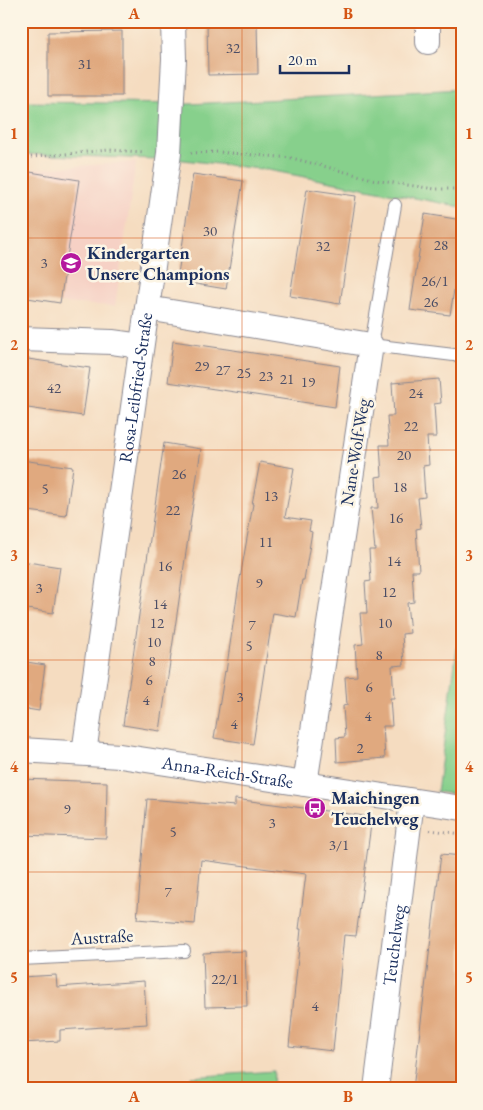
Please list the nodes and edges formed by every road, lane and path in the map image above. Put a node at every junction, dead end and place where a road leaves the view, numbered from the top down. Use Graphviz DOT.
graph roads {
  1 [pos="173,21"];
  2 [pos="169,153"];
  3 [pos="21,158"];
  4 [pos="462,189"];
  5 [pos="395,205"];
  6 [pos="147,308"];
  7 [pos="21,339"];
  8 [pos="371,345"];
  9 [pos="141,346"];
  10 [pos="462,356"];
  11 [pos="21,750"];
  12 [pos="84,753"];
  13 [pos="305,784"];
  14 [pos="412,800"];
  15 [pos="462,808"];
  16 [pos="408,827"];
  17 [pos="462,834"];
  18 [pos="184,951"];
  19 [pos="21,959"];
  20 [pos="376,1089"];
  1 -- 2 [label="street, Rosa-Leibfried-Straße"];
  2 -- 3 [label="path"];
  2 -- 4 [label="path"];
  2 -- 6 [label="street, Rosa-Leibfried-Straße"];
  5 -- 8 [label="lane"];
  6 -- 8 [label="street"];
  6 -- 9 [label="street, Rosa-Leibfried-Straße"];
  7 -- 9 [label="street"];
  8 -- 10 [label="lane"];
  8 -- 13 [label="street, Nane-Wolf-Weg"];
  9 -- 12 [label="street, Rosa-Leibfried-Straße"];
  11 -- 12 [label="street, Anna-Reich-Straße"];
  12 -- 13 [label="street, Anna-Reich-Straße"];
  13 -- 14 [label="street, Anna-Reich-Straße"];
  14 -- 15 [label="street, Anna-Reich-Straße"];
  14 -- 16 [label="street, Teuchelweg"];
  16 -- 17 [label="path"];
  16 -- 20 [label="street, Teuchelweg"];
  18 -- 19 [label="lane, Austraße"];
}
